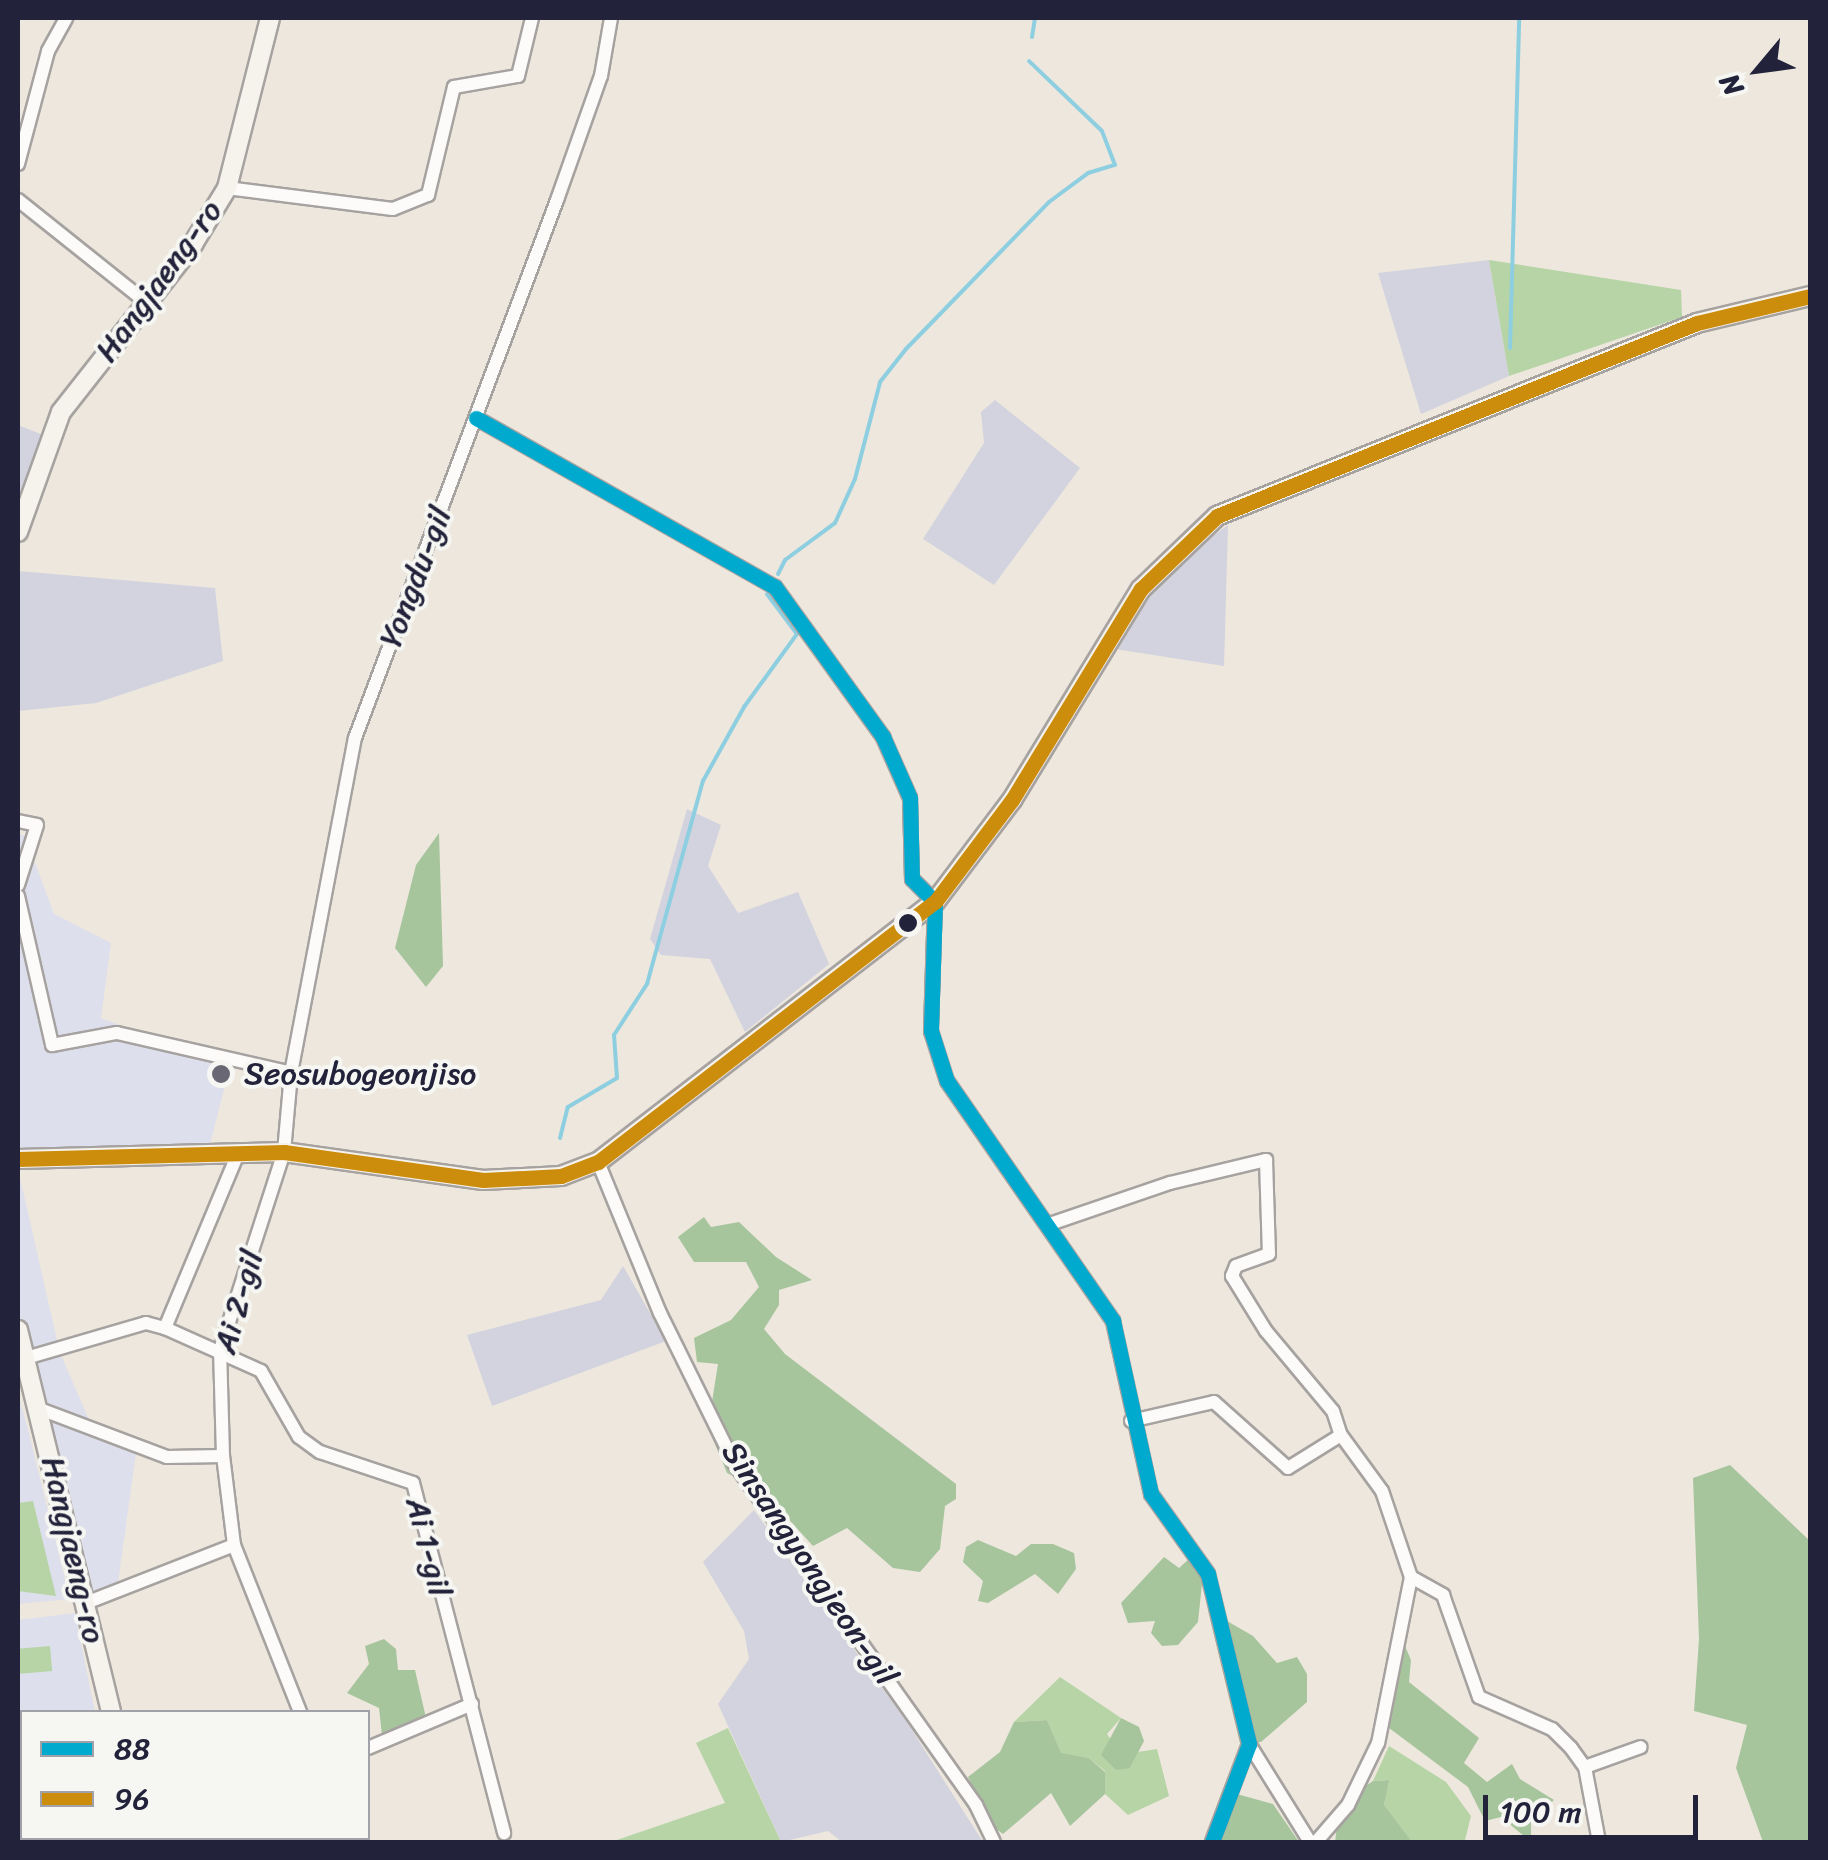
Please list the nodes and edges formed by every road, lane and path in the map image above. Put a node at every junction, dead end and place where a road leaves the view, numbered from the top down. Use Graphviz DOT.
graph roads {
  1 [pos="66,18"];
  2 [pos="270,18"];
  3 [pos="532,18"];
  4 [pos="611,18"];
  5 [pos="18,164"];
  6 [pos="226,188"];
  7 [pos="18,200"];
  8 [pos="1810,296"];
  9 [pos="147,303"];
  10 [pos="476,418"];
  11 [pos="18,532"];
  12 [pos="18,821"];
  13 [pos="18,885"];
  14 [pos="18,896"];
  15 [pos="935,902"];
  16 [pos="290,1073"];
  17 [pos="239,1151"];
  18 [pos="284,1152"];
  19 [pos="18,1159"];
  20 [pos="598,1162"];
  21 [pos="1050,1224"];
  22 [pos="165,1328"];
  23 [pos="18,1330"];
  24 [pos="220,1350"];
  25 [pos="26,1358"];
  26 [pos="40,1409"];
  27 [pos="1131,1422"];
  28 [pos="1341,1435"];
  29 [pos="222,1456"];
  30 [pos="234,1545"];
  31 [pos="1411,1577"];
  32 [pos="86,1603"];
  33 [pos="472,1704"];
  34 [pos="111,1710"];
  35 [pos="299,1710"];
  36 [pos="1249,1744"];
  37 [pos="370,1747"];
  38 [pos="1640,1747"];
  39 [pos="1585,1768"];
  40 [pos="504,1832"];
  41 [pos="994,1842"];
  42 [pos="1212,1842"];
  43 [pos="1313,1842"];
  44 [pos="1598,1842"];
  1 -- 5 [label="street"];
  2 -- 6 [label="main road, Hangjaeng-ro"];
  3 -- 6 [label="street"];
  4 -- 10 [label="street, Yongdu-gil"];
  6 -- 9 [label="main road, Hangjaeng-ro"];
  7 -- 9 [label="street"];
  8 -- 15 [label="main road"];
  9 -- 11 [label="main road, Hangjaeng-ro"];
  10 -- 15 [label="street"];
  10 -- 16 [label="street, Yongdu-gil"];
  12 -- 13 [label="street"];
  14 -- 16 [label="street"];
  15 -- 20 [label="main road"];
  15 -- 21 [label="street"];
  16 -- 18 [label="street, Yongdu-gil"];
  17 -- 18 [label="main road"];
  17 -- 19 [label="main road"];
  17 -- 22 [label="street"];
  18 -- 20 [label="main road"];
  18 -- 24 [label="street, Ai 2-gil"];
  20 -- 41 [label="street, Sinsangyongjeon-gil"];
  21 -- 27 [label="street"];
  21 -- 28 [label="street"];
  22 -- 24 [label="street, Ai 1-gil"];
  22 -- 25 [label="street, Ai 1-gil"];
  23 -- 25 [label="main road, Hangjaeng-ro"];
  24 -- 29 [label="street, Ai 2-gil"];
  24 -- 33 [label="street, Ai 1-gil"];
  25 -- 26 [label="main road, Hangjaeng-ro"];
  26 -- 29 [label="street"];
  26 -- 32 [label="main road, Hangjaeng-ro"];
  27 -- 28 [label="street"];
  27 -- 36 [label="street"];
  28 -- 31 [label="street"];
  29 -- 30 [label="street, Ai 2-gil"];
  30 -- 32 [label="street"];
  30 -- 35 [label="street, Ai 2-gil"];
  31 -- 39 [label="street"];
  31 -- 43 [label="street"];
  32 -- 34 [label="main road, Hangjaeng-ro"];
  33 -- 37 [label="street"];
  33 -- 40 [label="street"];
  36 -- 42 [label="street"];
  36 -- 43 [label="street"];
  38 -- 39 [label="street"];
  39 -- 44 [label="street"];
}
